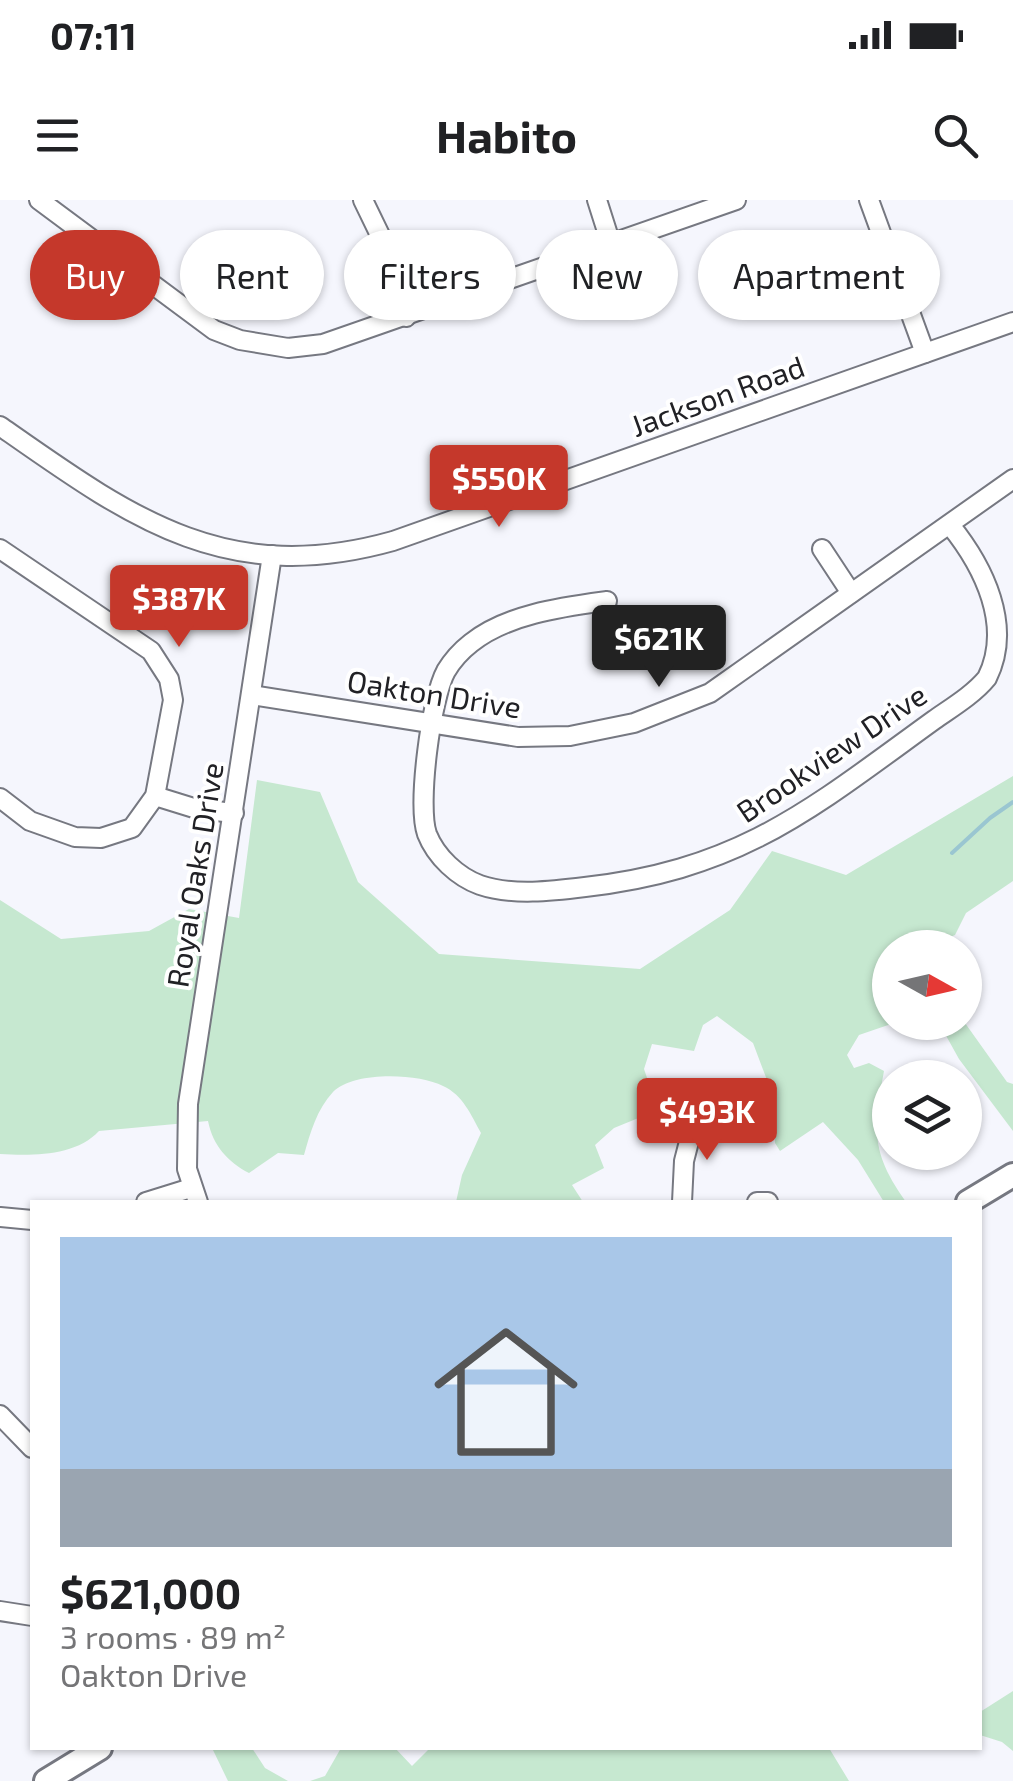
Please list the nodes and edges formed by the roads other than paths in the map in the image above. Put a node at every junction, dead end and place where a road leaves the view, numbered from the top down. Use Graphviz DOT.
graph roads {
  1 [pos="39,200"];
  2 [pos="364,200"];
  3 [pos="597,200"];
  4 [pos="736,200"];
  5 [pos="869,200"];
  6 [pos="378,230"];
  7 [pos="607,230"];
  8 [pos="651,230"];
  9 [pos="396,320"];
  10 [pos="1013,322"];
  11 [pos="925,353"];
  12 [pos="0,426"];
  13 [pos="1013,479"];
  14 [pos="950,525"];
  15 [pos="0,549"];
  16 [pos="822,549"];
  17 [pos="272,555"];
  18 [pos="851,593"];
  19 [pos="607,601"];
  20 [pos="251,695"];
  21 [pos="434,722"];
  22 [pos="156,796"];
  23 [pos="0,798"];
  24 [pos="234,813"];
  25 [pos="694,1122"];
  26 [pos="1013,1174"];
  27 [pos="194,1195"];
  28 [pos="160,1200"];
  29 [pos="682,1200"];
  30 [pos="971,1200"];
  31 [pos="0,1217"];
  32 [pos="30,1220"];
  33 [pos="0,1415"];
  34 [pos="30,1446"];
  35 [pos="0,1611"];
  36 [pos="30,1616"];
  37 [pos="97,1750"];
  38 [pos="46,1781"];
  1 -- 9 [label="street"];
  2 -- 6 [label="street"];
  3 -- 7 [label="street"];
  4 -- 8 [label="street"];
  5 -- 11 [label="street"];
  10 -- 11 [label="street, Jackson Road"];
  11 -- 17 [label="street, Jackson Road"];
  12 -- 17 [label="street, Jackson Road"];
  13 -- 14 [label="street, Oakton Drive"];
  14 -- 18 [label="street, Oakton Drive"];
  14 -- 21 [label="street, Brookview Drive"];
  15 -- 22 [label="street"];
  16 -- 18 [label="street"];
  17 -- 20 [label="street, Royal Oaks Drive"];
  18 -- 21 [label="street, Oakton Drive"];
  19 -- 21 [label="street, Brookview Drive"];
  20 -- 21 [label="street, Oakton Drive"];
  20 -- 24 [label="street, Royal Oaks Drive"];
  22 -- 23 [label="street"];
  22 -- 24 [label="street"];
  24 -- 27 [label="street, Royal Oaks Drive"];
  25 -- 29 [label="street"];
  26 -- 30 [label="main road"];
  27 -- 28 [label="street"];
  31 -- 32 [label="street"];
  33 -- 34 [label="street"];
  35 -- 36 [label="street"];
  37 -- 38 [label="main road"];
}
